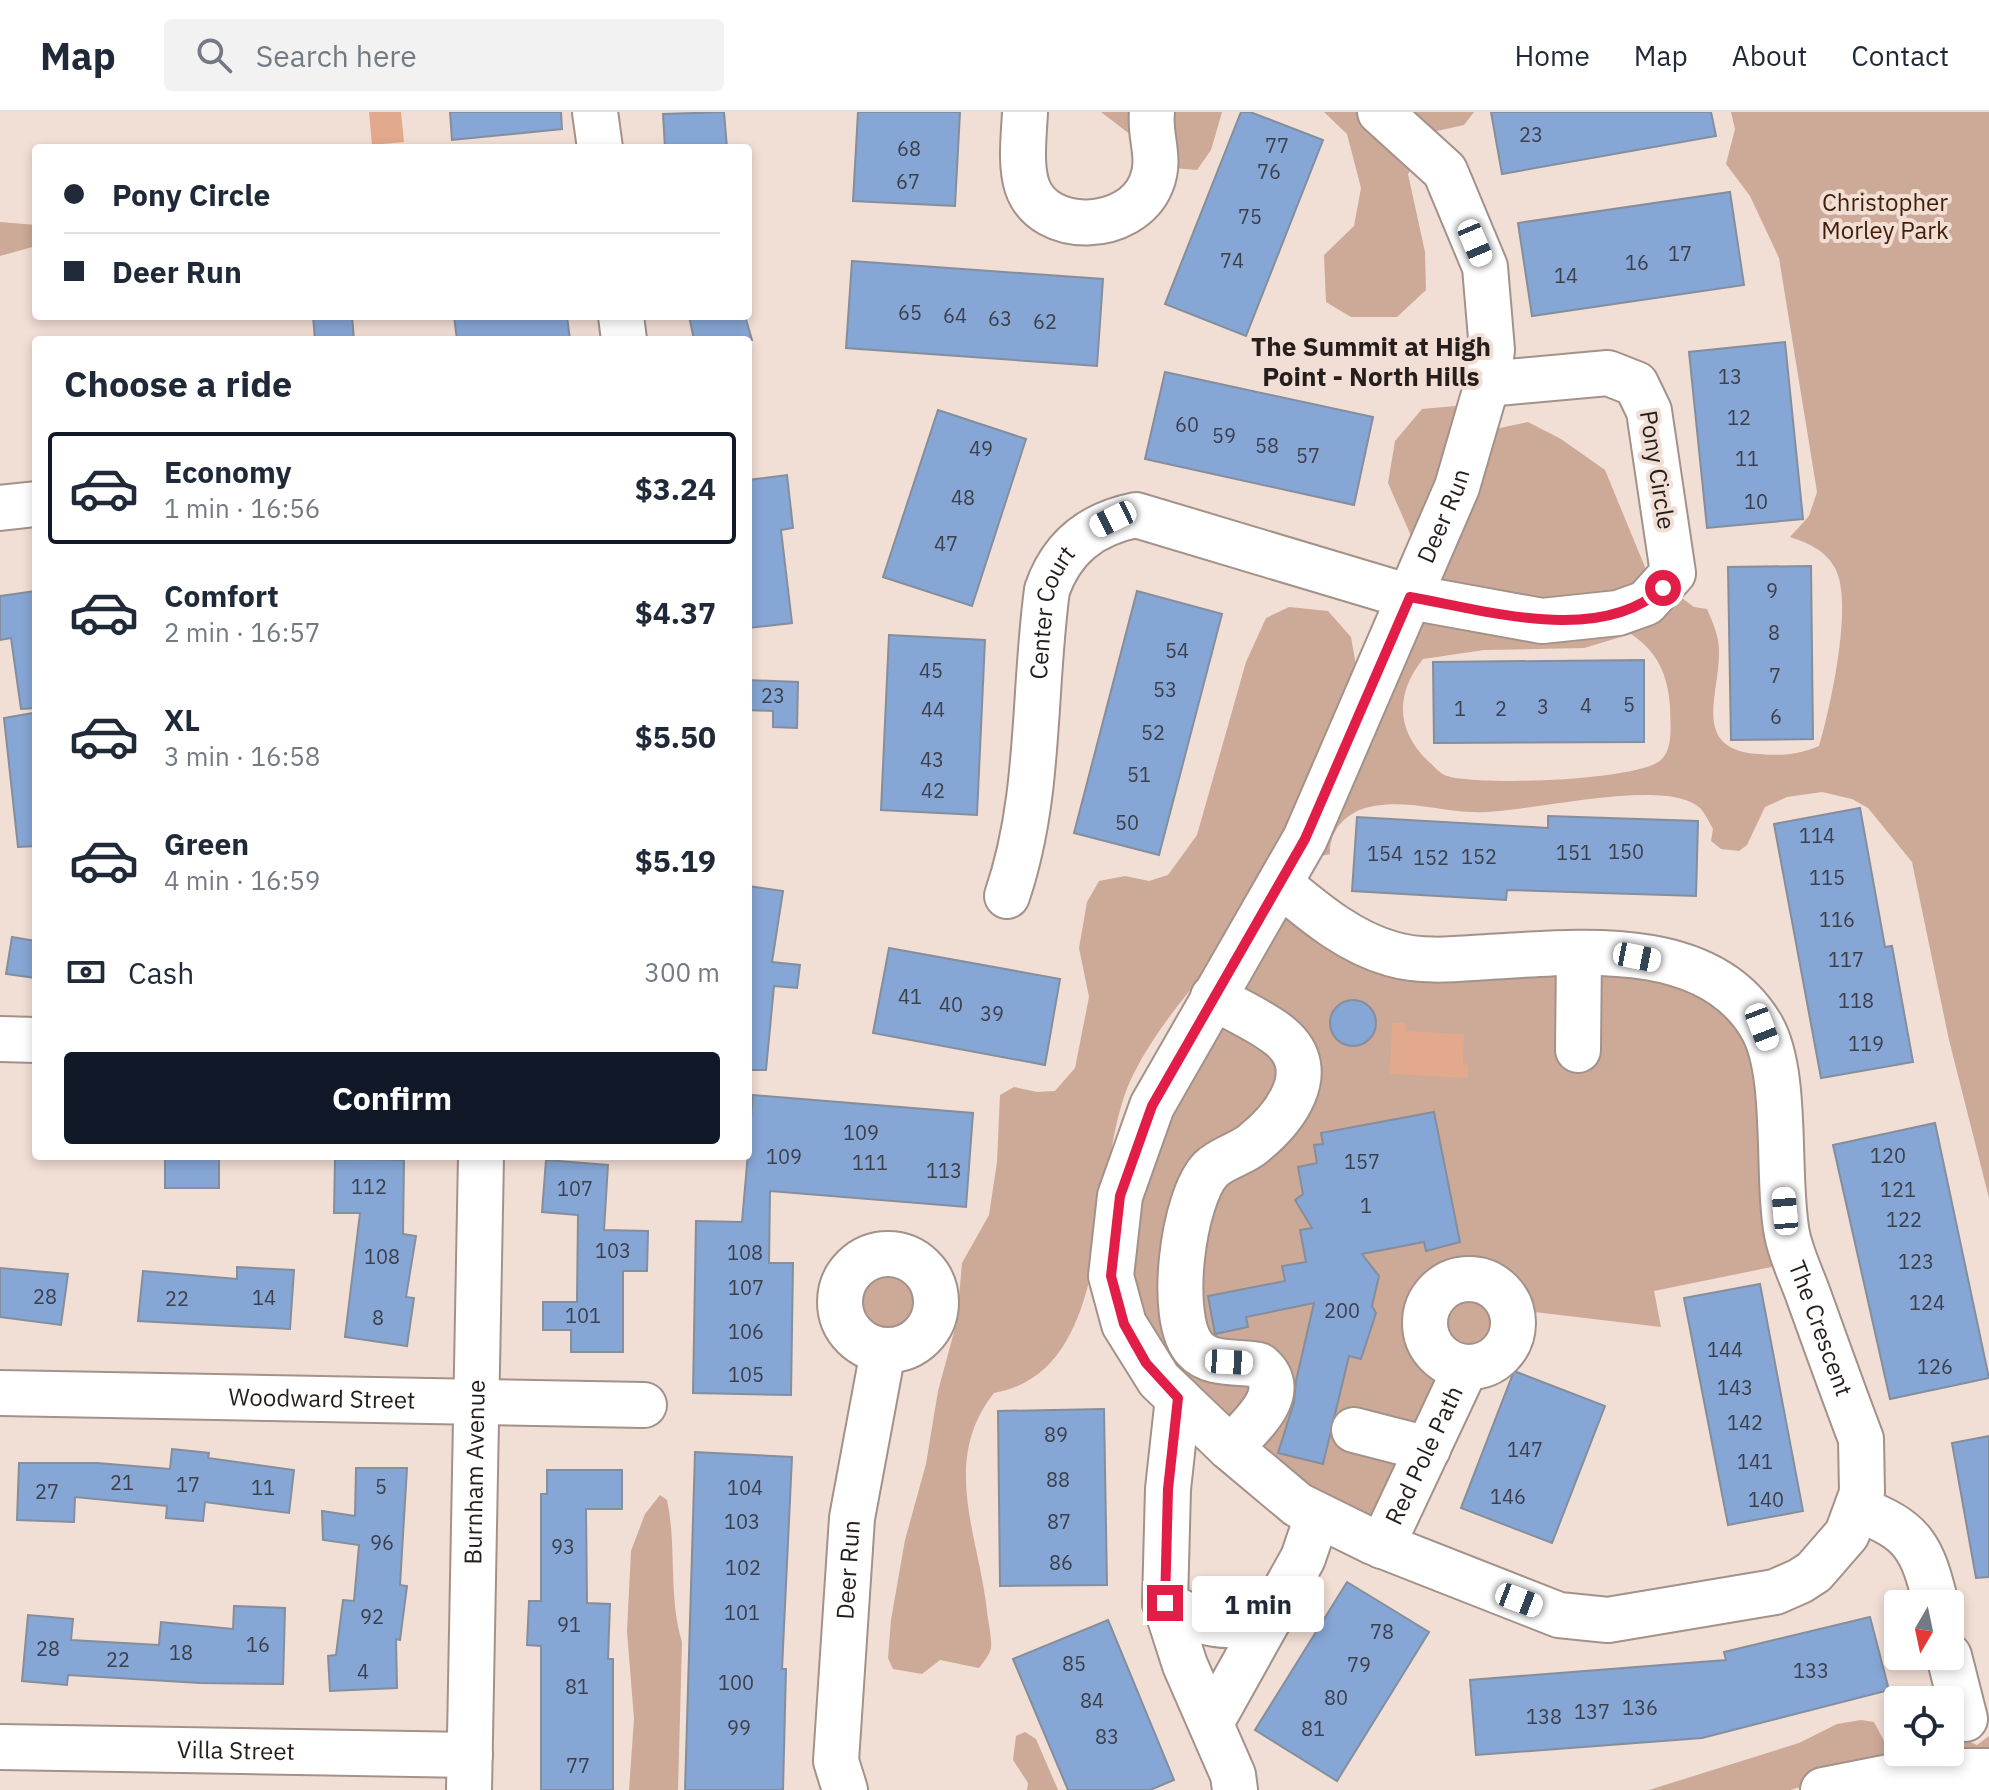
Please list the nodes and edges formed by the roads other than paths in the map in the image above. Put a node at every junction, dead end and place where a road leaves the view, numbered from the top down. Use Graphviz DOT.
graph roads {
  1 [pos="595,112"];
  2 [pos="1025,112"];
  3 [pos="1152,112"];
  4 [pos="1394,117"];
  5 [pos="599,144"];
  6 [pos="1487,384"];
  7 [pos="32,504"];
  8 [pos="0,508"];
  9 [pos="1410,597"];
  10 [pos="1280,884"];
  11 [pos="1007,896"];
  12 [pos="1579,954"];
  13 [pos="1213,997"];
  14 [pos="0,1039"];
  15 [pos="32,1040"];
  16 [pos="1578,1050"];
  17 [pos="481,1160"];
  18 [pos="883,1351"];
  19 [pos="1466,1367"];
  20 [pos="0,1393"];
  21 [pos="1178,1398"];
  22 [pos="476,1402"];
  23 [pos="644,1405"];
  24 [pos="1354,1430"];
  25 [pos="1230,1448"];
  26 [pos="1428,1449"];
  27 [pos="1857,1509"];
  28 [pos="1317,1517"];
  29 [pos="1382,1546"];
  30 [pos="1932,1590"];
  31 [pos="1165,1603"];
  32 [pos="1270,1618"];
  33 [pos="1953,1670"];
  34 [pos="1965,1719"];
  35 [pos="1211,1723"];
  36 [pos="0,1747"];
  37 [pos="1989,1771"];
  38 [pos="470,1773"];
  39 [pos="845,1790"];
  40 [pos="1235,1790"];
  41 [pos="1823,1790"];
  1 -- 5 [label="street"];
  2 -- 3 [label="street"];
  4 -- 6 [label="street, Deer Run"];
  6 -- 9 [label="street, Deer Run"];
  6 -- 9 [label="street, Pony Circle"];
  7 -- 8 [label="street"];
  9 -- 10 [label="street, Deer Run"];
  9 -- 11 [label="street, Center Court"];
  10 -- 12 [label="street, The Crescent"];
  10 -- 13 [label="street, Deer Run"];
  12 -- 16 [label="street"];
  12 -- 27 [label="street, The Crescent"];
  13 -- 21 [label="street, Deer Run"];
  13 -- 25 [label="street"];
  14 -- 15 [label="street"];
  17 -- 22 [label="street, Burnham Avenue"];
  18 -- 39 [label="street, Deer Run"];
  19 -- 26 [label="street, Red Pole Path"];
  20 -- 22 [label="street, Woodward Street"];
  21 -- 25 [label="street, Deer Run"];
  21 -- 31 [label="street"];
  22 -- 23 [label="street, Woodward Street"];
  22 -- 38 [label="street, Burnham Avenue"];
  24 -- 26 [label="street"];
  25 -- 28 [label="street, Deer Run"];
  26 -- 29 [label="street, Red Pole Path"];
  27 -- 29 [label="street, The Crescent"];
  27 -- 30 [label="street"];
  28 -- 29 [label="street, The Crescent"];
  28 -- 32 [label="street"];
  31 -- 32 [label="street"];
  31 -- 35 [label="street"];
  32 -- 35 [label="street"];
  33 -- 34 [label="street"];
  35 -- 40 [label="street"];
  36 -- 38 [label="street, Villa Street"];
  37 -- 41 [label="street"];
}
